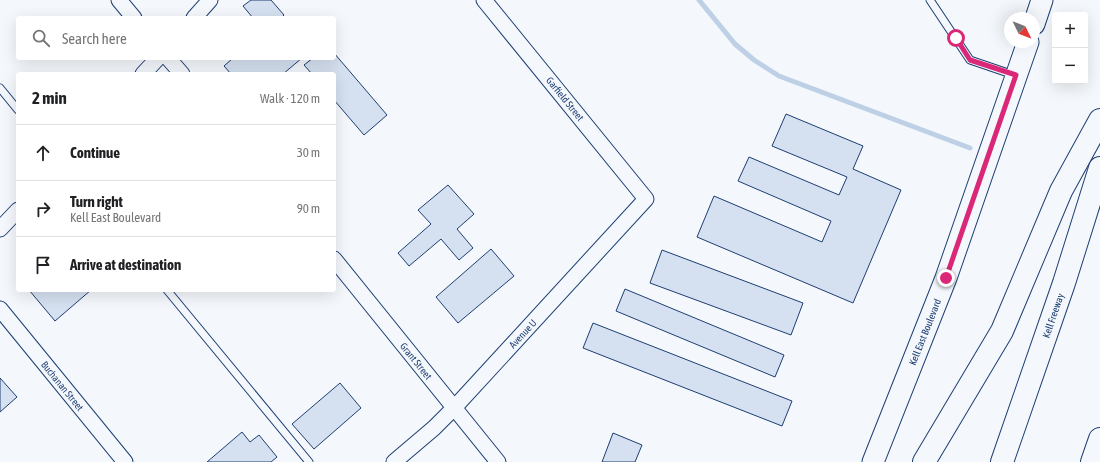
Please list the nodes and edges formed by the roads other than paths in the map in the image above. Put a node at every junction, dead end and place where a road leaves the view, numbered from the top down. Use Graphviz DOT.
graph roads {
  1 [pos="119,0"];
  2 [pos="210,0"];
  3 [pos="484,0"];
  4 [pos="930,0"];
  5 [pos="1042,0"];
  6 [pos="1038,12"];
  7 [pos="132,16"];
  8 [pos="196,16"];
  9 [pos="1026,48"];
  10 [pos="156,60"];
  11 [pos="170,60"];
  12 [pos="145,72"];
  13 [pos="180,72"];
  14 [pos="1016,75"];
  15 [pos="0,88"];
  16 [pos="16,108"];
  17 [pos="1100,120"];
  18 [pos="1100,168"];
  19 [pos="646,199"];
  20 [pos="16,212"];
  21 [pos="0,230"];
  22 [pos="336,261"];
  23 [pos="169,292"];
  24 [pos="0,309"];
  25 [pos="454,408"];
  26 [pos="1100,439"];
  27 [pos="125,462"];
  28 [pos="309,462"];
  29 [pos="394,462"];
  30 [pos="498,462"];
  31 [pos="872,462"];
  32 [pos="924,462"];
  33 [pos="1002,462"];
  34 [pos="1092,462"];
  1 -- 7 [label="street"];
  2 -- 8 [label="street"];
  3 -- 19 [label="street, Garfield Street"];
  4 -- 14 [label="lane"];
  5 -- 6 [label="main road"];
  9 -- 14 [label="main road, Kell East Boulevard"];
  10 -- 12 [label="street"];
  11 -- 13 [label="street"];
  14 -- 31 [label="main road, Kell East Boulevard"];
  15 -- 16 [label="lane"];
  17 -- 32 [label="highway"];
  18 -- 33 [label="highway, Kell Freeway"];
  19 -- 25 [label="street, Avenue U"];
  20 -- 21 [label="street"];
  22 -- 25 [label="street, Grant Street"];
  23 -- 28 [label="lane"];
  24 -- 27 [label="street, Buchanan Street"];
  25 -- 29 [label="street, Avenue U"];
  25 -- 30 [label="street, Grant Street"];
  26 -- 34 [label="highway"];
}
